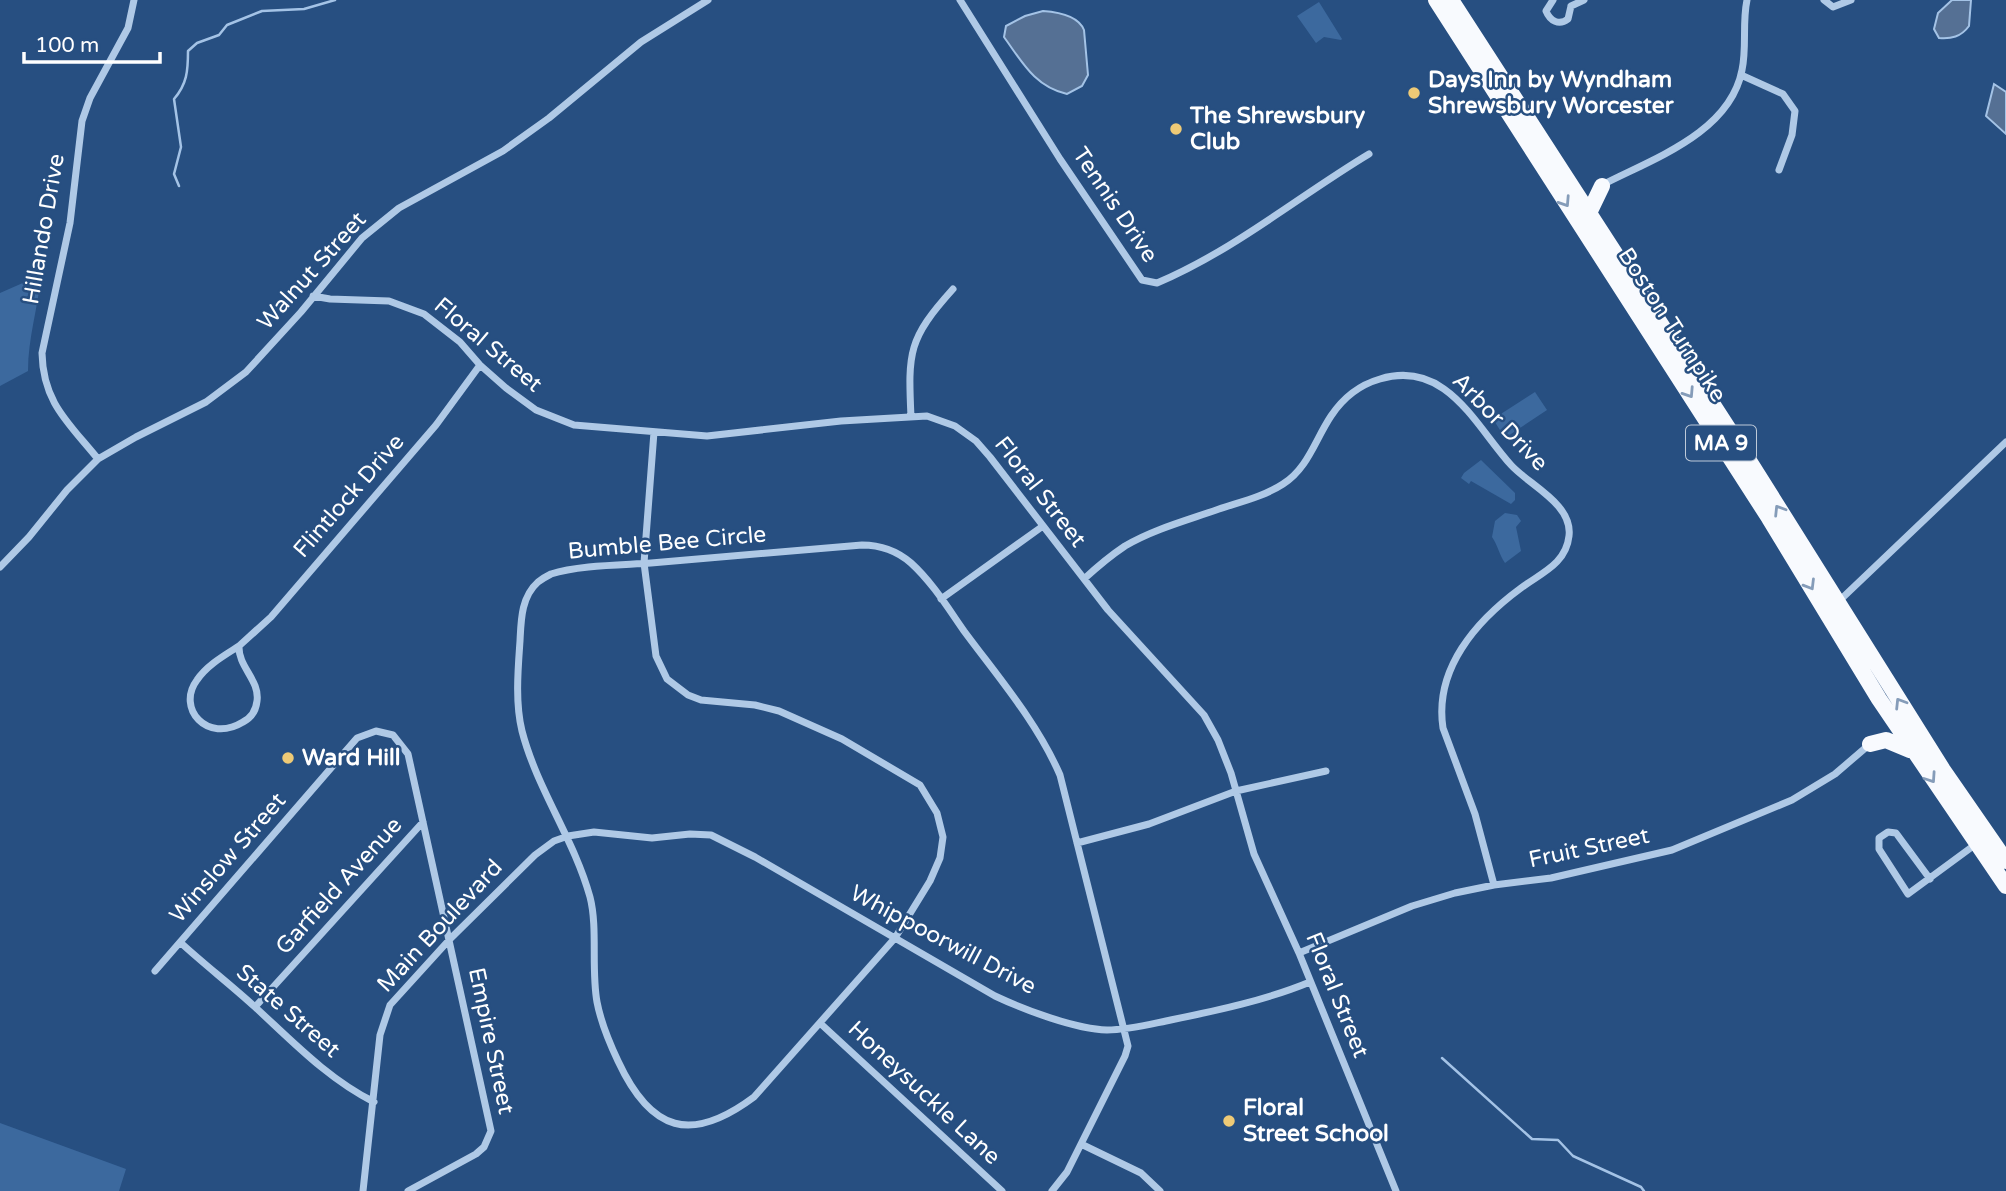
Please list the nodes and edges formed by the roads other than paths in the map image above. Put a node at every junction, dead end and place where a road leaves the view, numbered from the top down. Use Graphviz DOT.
graph roads {
  1 [pos="134,0"];
  2 [pos="708,0"];
  3 [pos="960,0"];
  4 [pos="1436,0"];
  5 [pos="1451,0"];
  6 [pos="1553,0"];
  7 [pos="1584,0"];
  8 [pos="1747,0"];
  9 [pos="1824,0"];
  10 [pos="1851,0"];
  11 [pos="1568,3"];
  12 [pos="1741,75"];
  13 [pos="1369,154"];
  14 [pos="1779,170"];
  15 [pos="1602,186"];
  16 [pos="1573,188"];
  17 [pos="1589,214"];
  18 [pos="953,289"];
  19 [pos="313,296"];
  20 [pos="480,365"];
  21 [pos="911,417"];
  22 [pos="654,432"];
  23 [pos="2006,442"];
  24 [pos="98,459"];
  25 [pos="1043,526"];
  26 [pos="644,563"];
  27 [pos="1,564"];
  28 [pos="1084,579"];
  29 [pos="941,599"];
  30 [pos="1837,603"];
  31 [pos="239,646"];
  32 [pos="1879,699"];
  33 [pos="1870,744"];
  34 [pos="1914,753"];
  35 [pos="1326,771"];
  36 [pos="1236,790"];
  37 [pos="423,822"];
  38 [pos="568,836"];
  39 [pos="1077,843"];
  40 [pos="1976,844"];
  41 [pos="2006,861"];
  42 [pos="1930,879"];
  43 [pos="1494,885"];
  44 [pos="2006,886"];
  45 [pos="895,938"];
  46 [pos="450,939"];
  47 [pos="181,943"];
  48 [pos="1299,953"];
  49 [pos="155,971"];
  50 [pos="1310,982"];
  51 [pos="255,1007"];
  52 [pos="821,1024"];
  53 [pos="1125,1029"];
  54 [pos="374,1102"];
  55 [pos="1081,1144"];
  56 [pos="363,1191"];
  57 [pos="408,1191"];
  58 [pos="1002,1191"];
  59 [pos="1052,1191"];
  60 [pos="1160,1191"];
  61 [pos="1396,1191"];
  1 -- 24 [label="street, Hillando Drive"];
  2 -- 19 [label="street, Walnut Street"];
  3 -- 13 [label="street, Tennis Drive"];
  4 -- 32 [label="highway, Boston Turnpike / MA 9, one-way"];
  5 -- 16 [label="highway, Boston Turnpike / MA 9"];
  6 -- 11 [label="street"];
  7 -- 11 [label="street"];
  8 -- 12 [label="street"];
  9 -- 10 [label="street"];
  12 -- 14 [label="street"];
  12 -- 15 [label="street"];
  15 -- 16 [label="highway"];
  15 -- 17 [label="highway"];
  16 -- 17 [label="highway, Boston Turnpike / MA 9"];
  30 -- 17 [label="highway, Boston Turnpike / MA 9, one-way"];
  18 -- 21 [label="street"];
  19 -- 20 [label="street, Floral Street"];
  19 -- 24 [label="street, Walnut Street"];
  20 -- 22 [label="street, Floral Street"];
  20 -- 31 [label="street, Flintlock Drive"];
  21 -- 22 [label="street, Floral Street"];
  21 -- 25 [label="street, Floral Street"];
  22 -- 26 [label="street, Bumble Bee Circle"];
  23 -- 30 [label="street"];
  24 -- 27 [label="street, Walnut Street"];
  25 -- 28 [label="street, Floral Street"];
  25 -- 29 [label="street"];
  26 -- 29 [label="street, Bumble Bee Circle"];
  26 -- 38 [label="street, Bumble Bee Circle"];
  26 -- 45 [label="street, Bumble Bee Circle"];
  28 -- 36 [label="street, Floral Street"];
  28 -- 43 [label="street, Arbor Drive"];
  29 -- 39 [label="street, Bumble Bee Circle"];
  41 -- 30 [label="highway, Boston Turnpike / MA 9, one-way"];
  31 -- 31 [label="street, Flintlock Drive"];
  32 -- 33 [label="highway"];
  32 -- 34 [label="highway, Boston Turnpike / MA 9"];
  33 -- 34 [label="highway"];
  33 -- 43 [label="street, Fruit Street"];
  34 -- 40 [label="highway, Boston Turnpike / MA 9, one-way"];
  35 -- 36 [label="street"];
  36 -- 39 [label="street"];
  36 -- 48 [label="street, Floral Street"];
  37 -- 46 [label="street, Winslow Street"];
  37 -- 47 [label="street, Winslow Street"];
  37 -- 51 [label="street, Garfield Avenue"];
  38 -- 45 [label="street, Whippoorwill Drive"];
  38 -- 46 [label="street, Main Boulevard"];
  38 -- 52 [label="street, Bumble Bee Circle"];
  39 -- 53 [label="street, Bumble Bee Circle"];
  40 -- 42 [label="street"];
  40 -- 44 [label="highway, Boston Turnpike / MA 9"];
  42 -- 42 [label="street"];
  43 -- 48 [label="street, Fruit Street"];
  45 -- 52 [label="street, Bumble Bee Circle"];
  45 -- 53 [label="street, Whippoorwill Drive"];
  46 -- 54 [label="street, Main Boulevard"];
  46 -- 57 [label="street, Empire Street"];
  47 -- 49 [label="street, Winslow Street"];
  47 -- 51 [label="street, State Street"];
  48 -- 50 [label="street, Floral Street"];
  50 -- 53 [label="street, Whippoorwill Drive"];
  50 -- 61 [label="street, Floral Street"];
  51 -- 54 [label="street, State Street"];
  52 -- 58 [label="street, Honeysuckle Lane"];
  53 -- 55 [label="street"];
  54 -- 56 [label="street, Main Boulevard"];
  55 -- 59 [label="street"];
  55 -- 60 [label="street"];
}
